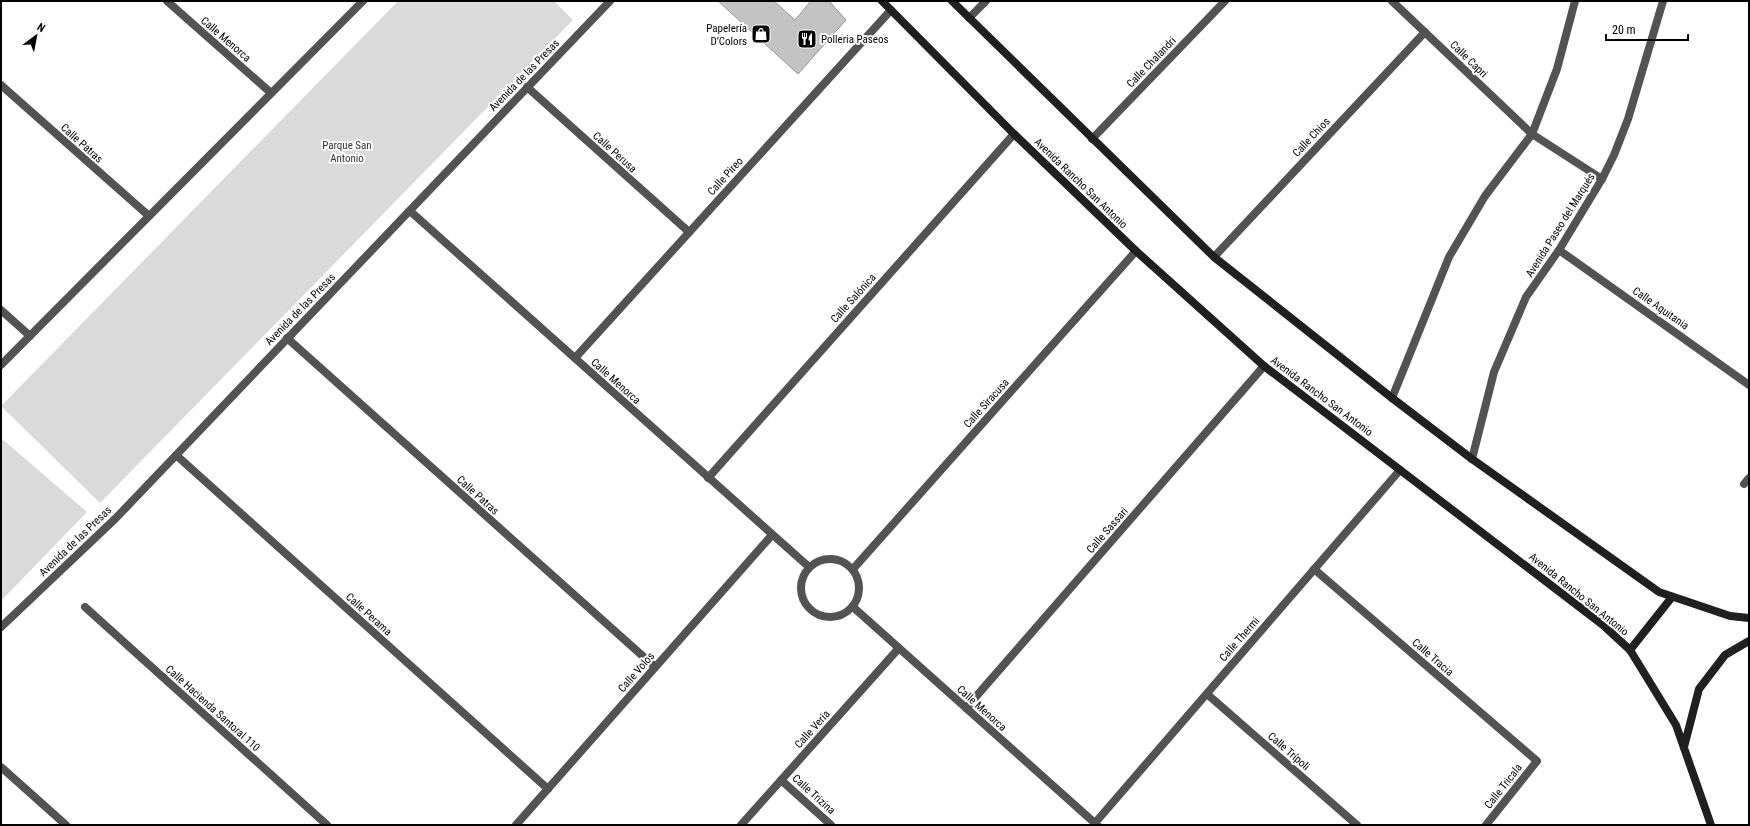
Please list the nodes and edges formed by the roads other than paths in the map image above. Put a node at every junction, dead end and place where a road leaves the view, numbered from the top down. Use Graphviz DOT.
graph roads {
  1 [pos="167,1"];
  2 [pos="363,1"];
  3 [pos="610,1"];
  4 [pos="882,1"];
  5 [pos="952,1"];
  6 [pos="986,1"];
  7 [pos="1225,1"];
  8 [pos="1392,1"];
  9 [pos="1575,1"];
  10 [pos="1663,1"];
  11 [pos="891,10"];
  12 [pos="969,18"];
  13 [pos="1425,32"];
  14 [pos="1,85"];
  15 [pos="527,88"];
  16 [pos="271,93"];
  17 [pos="1014,134"];
  18 [pos="1532,134"];
  19 [pos="1092,139"];
  20 [pos="1602,179"];
  21 [pos="410,210"];
  22 [pos="149,216"];
  23 [pos="689,232"];
  24 [pos="1560,250"];
  25 [pos="1136,251"];
  26 [pos="1214,257"];
  27 [pos="1,310"];
  28 [pos="30,336"];
  29 [pos="287,338"];
  30 [pos="575,358"];
  31 [pos="1,365"];
  32 [pos="1264,366"];
  33 [pos="1749,385"];
  34 [pos="1392,398"];
  35 [pos="176,455"];
  36 [pos="1472,459"];
  37 [pos="1400,470"];
  38 [pos="708,478"];
  39 [pos="772,534"];
  40 [pos="809,567"];
  41 [pos="1314,569"];
  42 [pos="853,570"];
  43 [pos="1672,597"];
  44 [pos="85,607"];
  45 [pos="853,607"];
  46 [pos="1749,618"];
  47 [pos="1,627"];
  48 [pos="1749,641"];
  49 [pos="899,648"];
  50 [pos="1630,650"];
  51 [pos="655,667"];
  52 [pos="1207,694"];
  53 [pos="966,708"];
  54 [pos="1684,747"];
  55 [pos="1536,761"];
  56 [pos="1,767"];
  57 [pos="781,780"];
  58 [pos="548,789"];
  59 [pos="1096,824"];
  60 [pos="66,825"];
  61 [pos="327,825"];
  62 [pos="516,825"];
  63 [pos="741,825"];
  64 [pos="832,825"];
  65 [pos="1357,825"];
  66 [pos="1486,825"];
  67 [pos="1711,825"];
  1 -- 16 [label="street, Calle Menorca"];
  2 -- 16 [label="street"];
  3 -- 15 [label="street, Avenida de las Presas"];
  4 -- 11 [label="street, Avenida Rancho San Antonio"];
  5 -- 12 [label="street"];
  6 -- 12 [label="street"];
  7 -- 19 [label="street, Calle Chalandri"];
  8 -- 13 [label="street, Calle Capri"];
  9 -- 18 [label="street"];
  10 -- 20 [label="street, Avenida Paseo del Marqués"];
  11 -- 17 [label="street, Avenida Rancho San Antonio"];
  11 -- 23 [label="street, Calle Pireo"];
  12 -- 19 [label="street"];
  13 -- 18 [label="street, Calle Capri"];
  13 -- 26 [label="street, Calle Chios"];
  14 -- 22 [label="street, Calle Patras"];
  15 -- 21 [label="street, Avenida de las Presas"];
  15 -- 23 [label="street, Calle Perusa"];
  16 -- 22 [label="street"];
  17 -- 25 [label="street, Avenida Rancho San Antonio"];
  17 -- 38 [label="street, Calle Salónica"];
  18 -- 20 [label="street, Calle Capri"];
  18 -- 34 [label="street"];
  19 -- 26 [label="street"];
  20 -- 24 [label="street, Avenida Paseo del Marqués"];
  21 -- 29 [label="street, Avenida de las Presas"];
  21 -- 30 [label="street, Calle Menorca"];
  22 -- 28 [label="street"];
  23 -- 30 [label="street, Calle Pireo"];
  24 -- 33 [label="street, Calle Aquitania"];
  24 -- 36 [label="street, Avenida Paseo del Marqués"];
  25 -- 32 [label="street, Avenida Rancho San Antonio"];
  25 -- 42 [label="street, Calle Siracusa"];
  26 -- 34 [label="street"];
  27 -- 28 [label="street"];
  28 -- 31 [label="street"];
  29 -- 35 [label="street, Avenida de las Presas"];
  29 -- 51 [label="street, Calle Patras"];
  30 -- 38 [label="street, Calle Menorca"];
  32 -- 37 [label="street, Avenida Rancho San Antonio"];
  32 -- 53 [label="street, Calle Sassari"];
  34 -- 36 [label="street"];
  35 -- 47 [label="street, Avenida de las Presas"];
  35 -- 58 [label="street, Calle Perama"];
  36 -- 43 [label="street"];
  37 -- 41 [label="street, Calle Thermi"];
  37 -- 50 [label="street, Avenida Rancho San Antonio"];
  38 -- 39 [label="street, Calle Menorca"];
  39 -- 40 [label="street, Calle Menorca"];
  39 -- 51 [label="street, Calle Volos"];
  40 -- 42 [label="street"];
  40 -- 45 [label="street"];
  41 -- 52 [label="street, Calle Thermi"];
  41 -- 55 [label="street, Calle Tracia"];
  42 -- 45 [label="street"];
  43 -- 46 [label="street"];
  43 -- 50 [label="street"];
  44 -- 61 [label="street, Calle Hacienda Santoral 110"];
  45 -- 49 [label="street, Calle Menorca"];
  48 -- 54 [label="street"];
  49 -- 53 [label="street, Calle Menorca"];
  49 -- 57 [label="street, Calle Veria"];
  50 -- 54 [label="street, Avenida Rancho San Antonio"];
  51 -- 58 [label="street, Calle Volos"];
  52 -- 59 [label="street, Calle Thermi"];
  52 -- 65 [label="street, Calle Trípoli"];
  53 -- 59 [label="street, Calle Menorca"];
  54 -- 67 [label="street, Avenida Rancho San Antonio"];
  55 -- 66 [label="street, Calle Tricala"];
  56 -- 60 [label="street"];
  57 -- 63 [label="street, Calle Veria"];
  57 -- 64 [label="street, Calle Trizina"];
  58 -- 62 [label="street, Calle Volos"];
}
